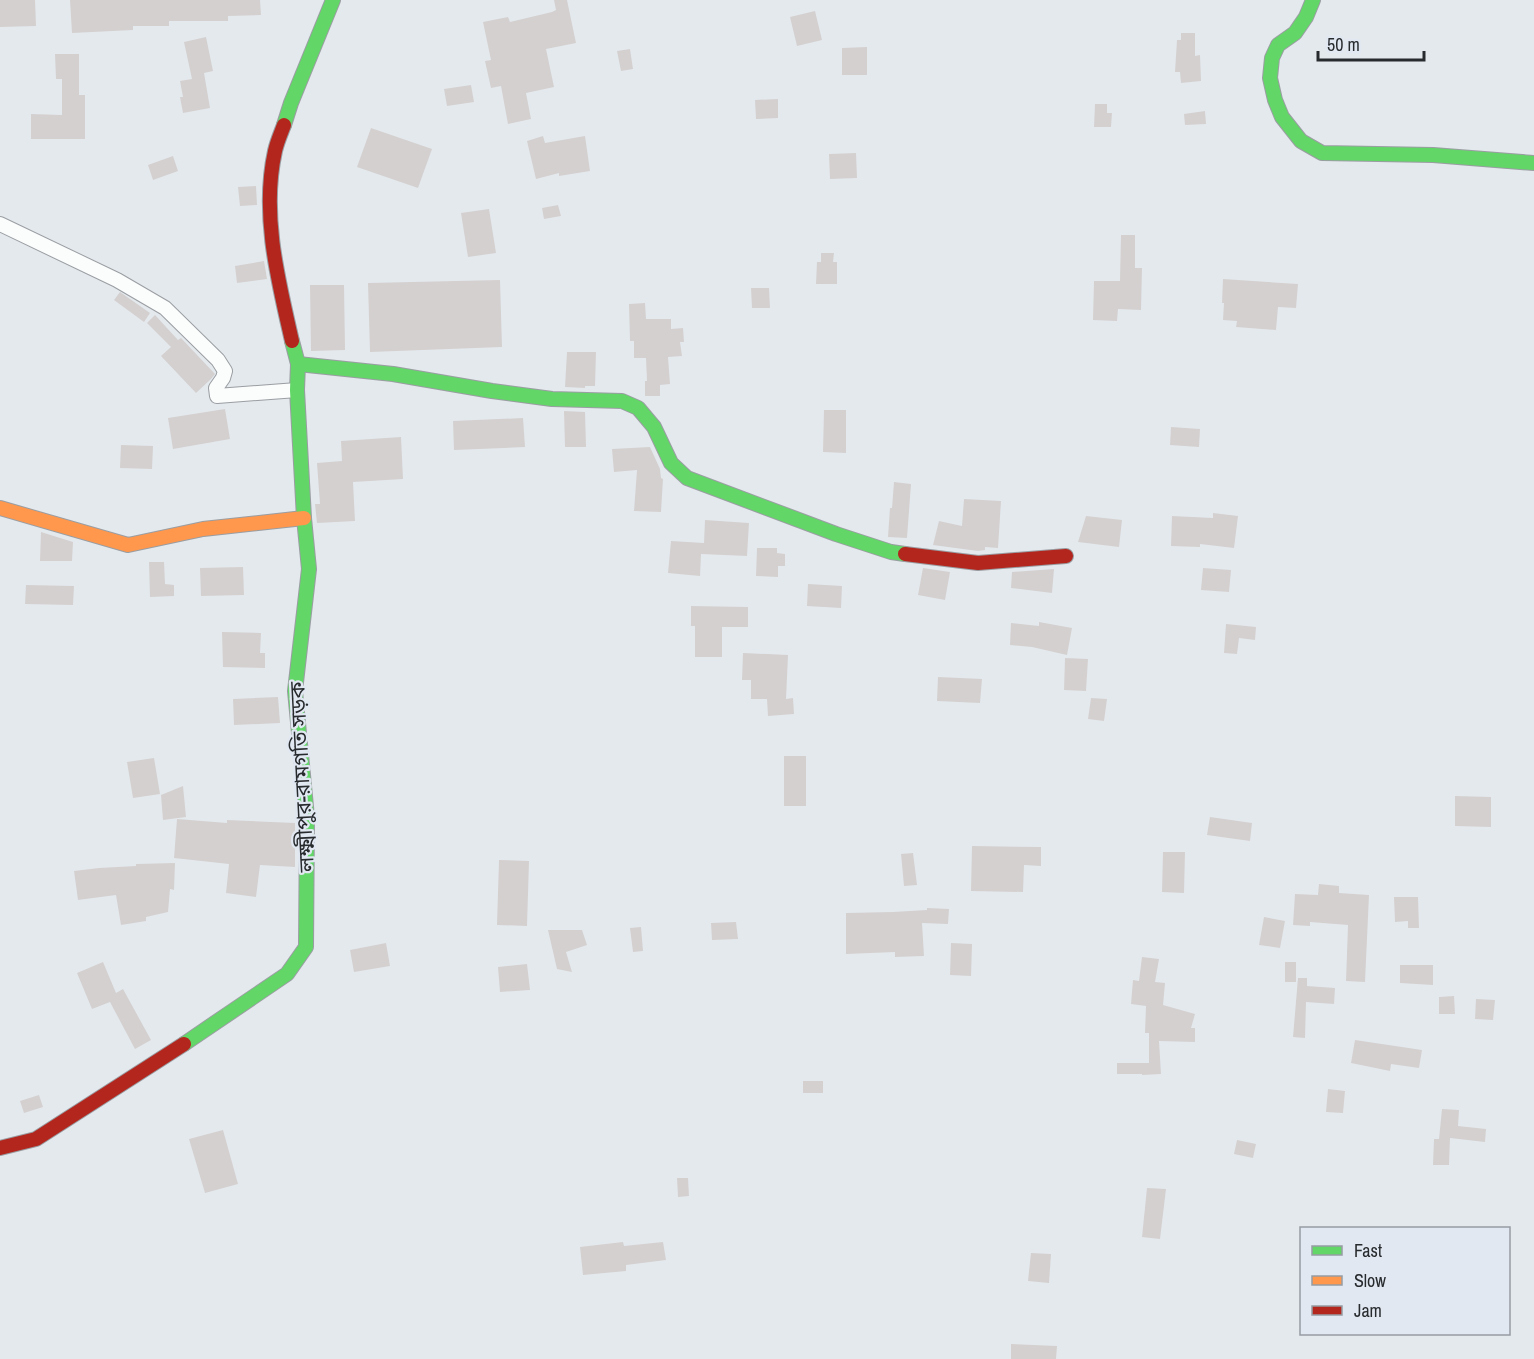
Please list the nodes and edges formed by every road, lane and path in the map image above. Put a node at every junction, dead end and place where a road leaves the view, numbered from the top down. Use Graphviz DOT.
graph roads {
  1 [pos="333,0"];
  2 [pos="1313,0"];
  3 [pos="1534,163"];
  4 [pos="0,224"];
  5 [pos="298,364"];
  6 [pos="297,390"];
  7 [pos="0,508"];
  8 [pos="304,518"];
  9 [pos="1066,556"];
  10 [pos="0,1148"];
  1 -- 5 [label="street, লক্ষ্মীপুর-রামগতি সড়ক"];
  2 -- 3 [label="street"];
  4 -- 6 [label="street"];
  5 -- 6 [label="street, লক্ষ্মীপুর-রামগতি সড়ক"];
  5 -- 9 [label="street"];
  6 -- 8 [label="street, লক্ষ্মীপুর-রামগতি সড়ক"];
  7 -- 8 [label="street"];
  8 -- 10 [label="street, লক্ষ্মীপুর-রামগতি সড়ক"];
}
